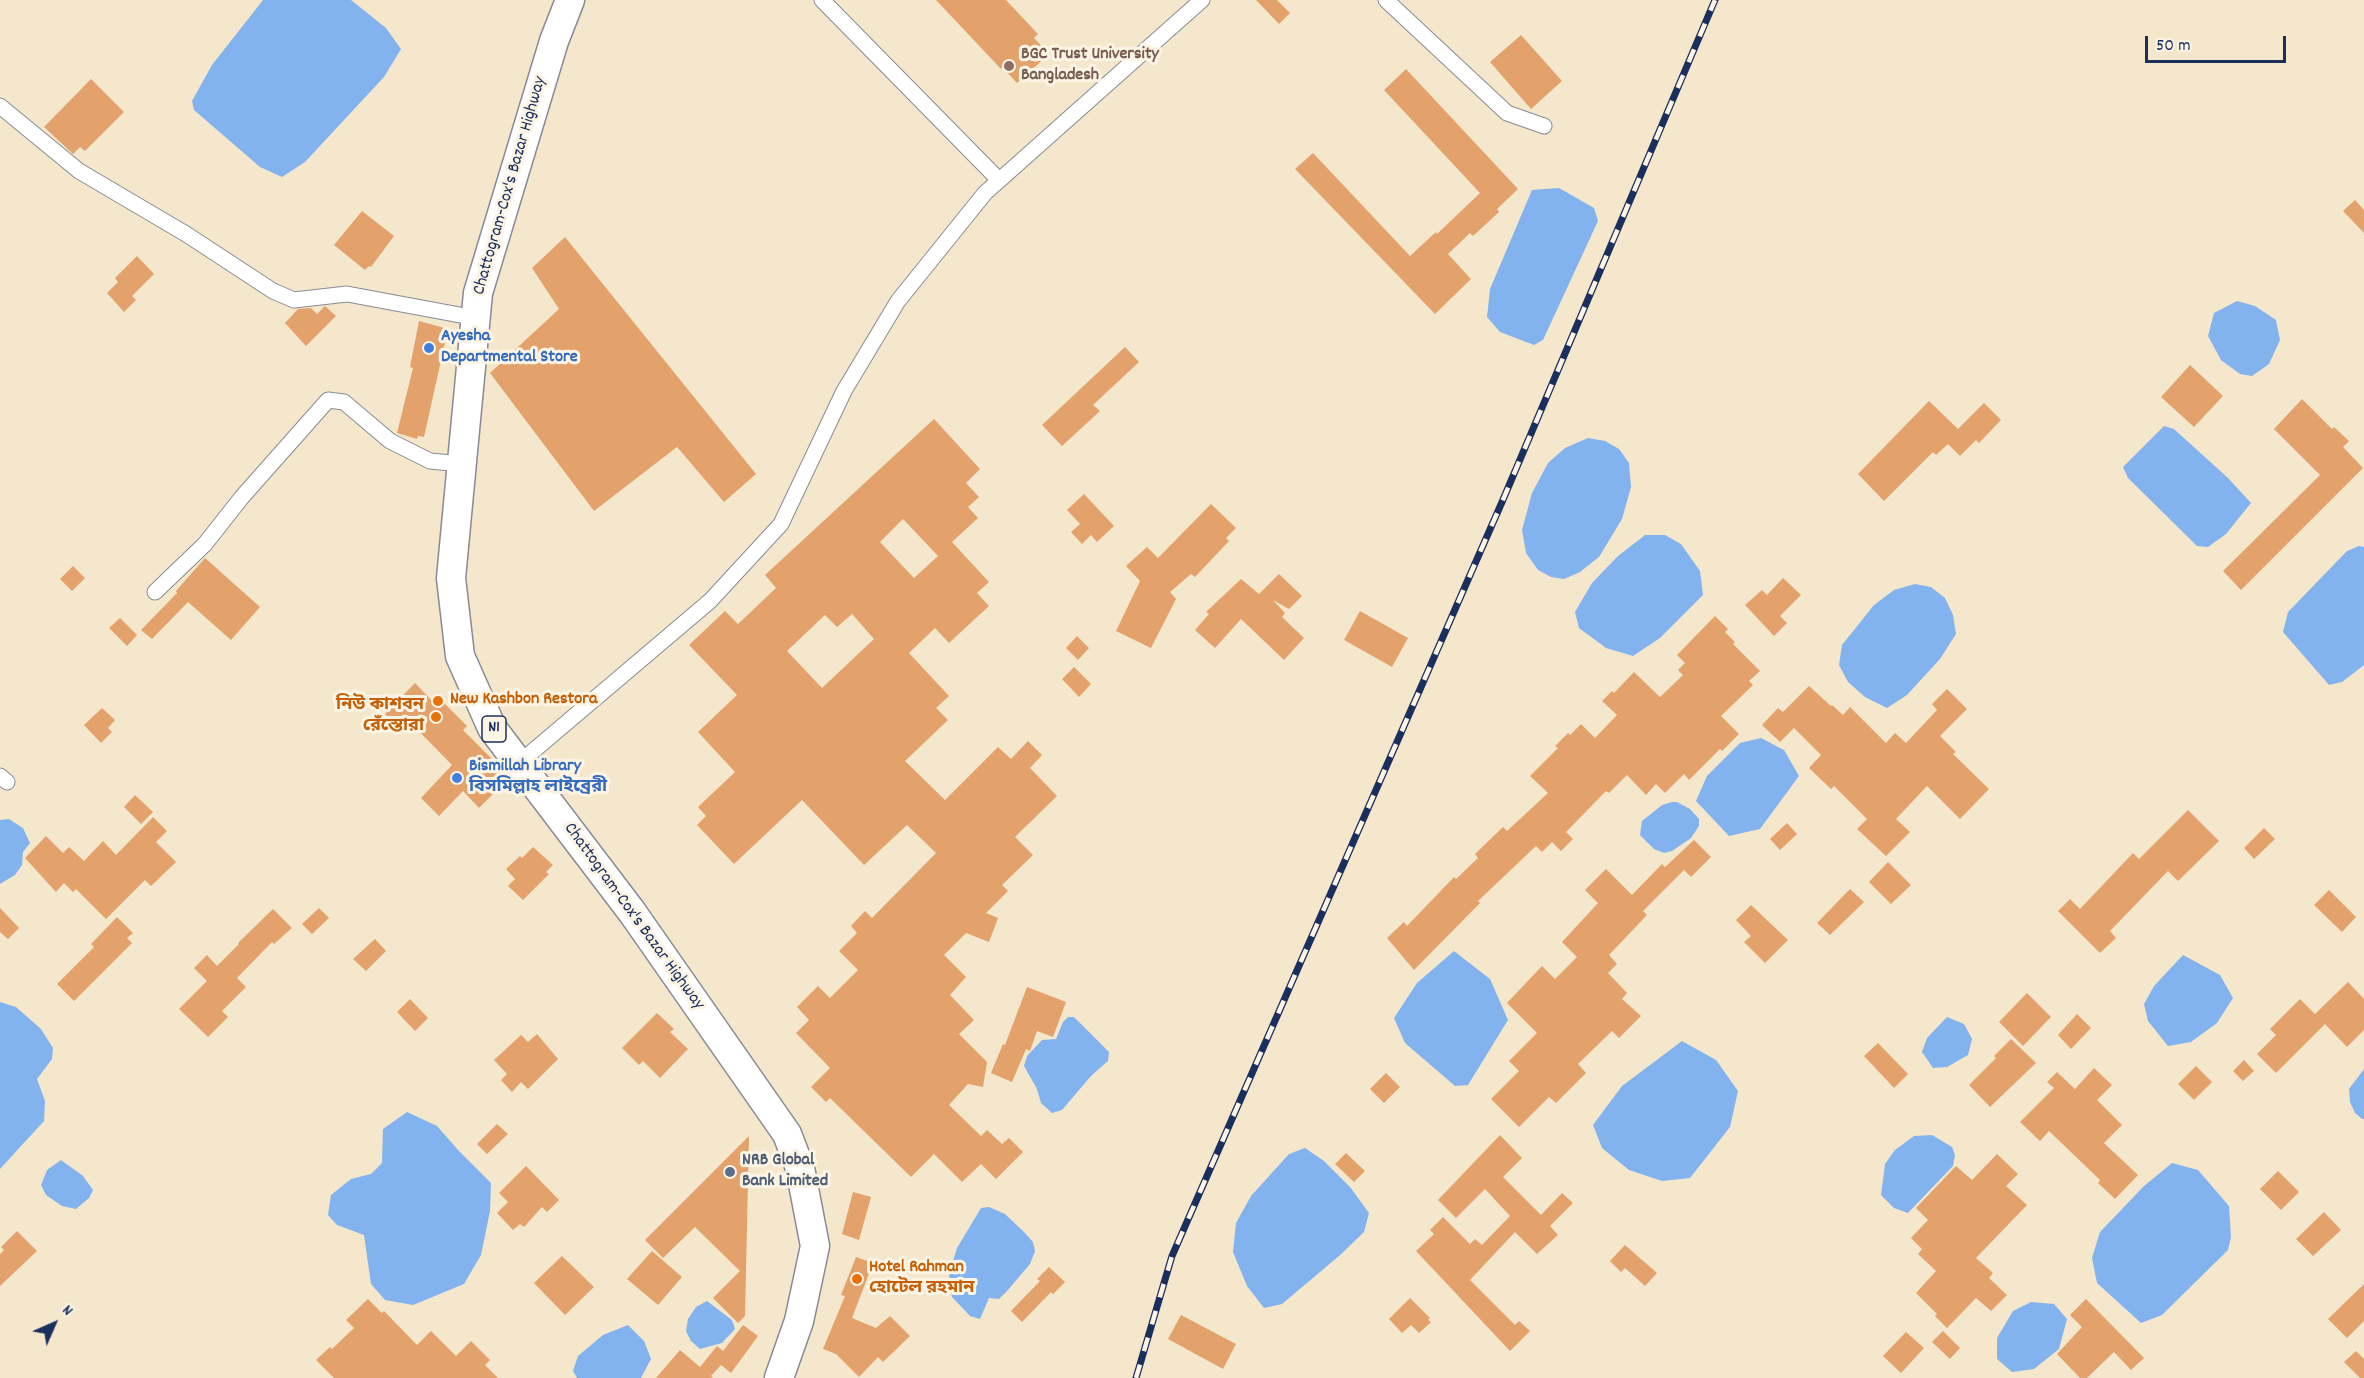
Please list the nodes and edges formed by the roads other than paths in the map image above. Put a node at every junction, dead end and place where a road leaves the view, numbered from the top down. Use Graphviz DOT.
graph roads {
  1 [pos="570,0"];
  2 [pos="822,0"];
  3 [pos="1202,0"];
  4 [pos="1386,0"];
  5 [pos="2,113"];
  6 [pos="1544,126"];
  7 [pos="999,180"];
  8 [pos="476,318"];
  9 [pos="462,464"];
  10 [pos="155,592"];
  11 [pos="519,763"];
  12 [pos="779,1378"];
  1 -- 8 [label="highway, Chattogram-Cox's Bazar Highway / N1"];
  2 -- 7 [label="street"];
  3 -- 7 [label="street"];
  4 -- 6 [label="street"];
  5 -- 8 [label="street"];
  7 -- 11 [label="street"];
  8 -- 9 [label="highway, Chattogram-Cox's Bazar Highway / N1"];
  9 -- 10 [label="street"];
  9 -- 11 [label="highway, Chattogram-Cox's Bazar Highway / N1"];
  11 -- 12 [label="highway, Chattogram-Cox's Bazar Highway / N1"];
}
